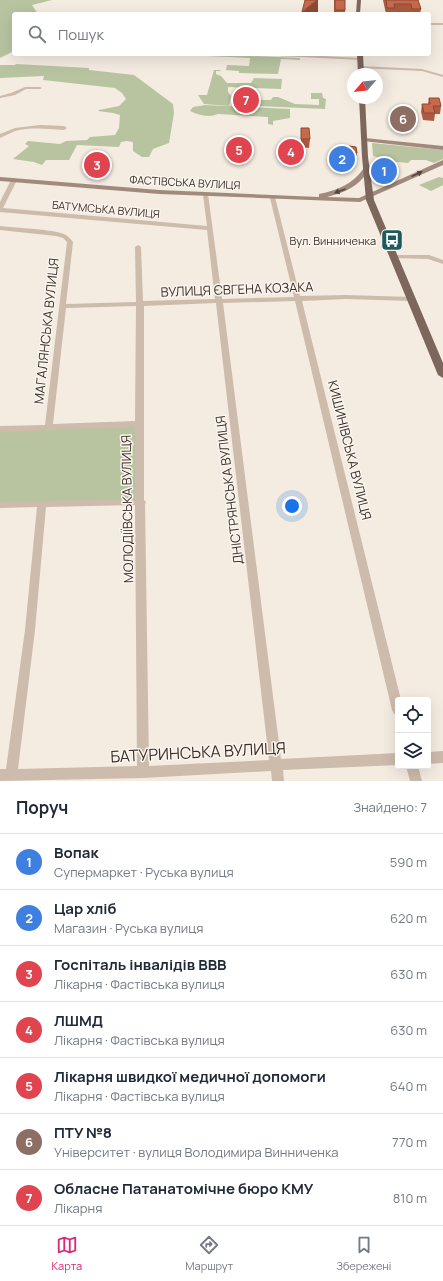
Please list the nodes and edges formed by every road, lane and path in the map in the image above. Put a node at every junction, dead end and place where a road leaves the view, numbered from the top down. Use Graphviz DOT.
graph roads {
  1 [pos="360,0"];
  2 [pos="358,12"];
  3 [pos="431,24"];
  4 [pos="443,24"];
  5 [pos="326,56"];
  6 [pos="360,57"];
  7 [pos="360,68"];
  8 [pos="383,69"];
  9 [pos="443,76"];
  10 [pos="40,88"];
  11 [pos="0,97"];
  12 [pos="362,104"];
  13 [pos="64,128"];
  14 [pos="0,136"];
  15 [pos="365,140"];
  16 [pos="443,148"];
  17 [pos="443,162"];
  18 [pos="366,169"];
  19 [pos="0,179"];
  20 [pos="14,180"];
  21 [pos="206,195"];
  22 [pos="368,195"];
  23 [pos="273,198"];
  24 [pos="306,199"];
  25 [pos="0,209"];
  26 [pos="210,228"];
  27 [pos="0,231"];
  28 [pos="138,247"];
  29 [pos="394,257"];
  30 [pos="443,262"];
  31 [pos="297,299"];
  32 [pos="412,299"];
  33 [pos="219,301"];
  34 [pos="140,304"];
  35 [pos="63,306"];
  36 [pos="443,375"];
  37 [pos="139,424"];
  38 [pos="49,426"];
  39 [pos="0,429"];
  40 [pos="141,502"];
  41 [pos="0,505"];
  42 [pos="42,505"];
  43 [pos="395,698"];
  44 [pos="443,757"];
  45 [pos="431,758"];
  46 [pos="395,759"];
  47 [pos="276,765"];
  48 [pos="413,769"];
  49 [pos="143,772"];
  50 [pos="5,775"];
  51 [pos="278,781"];
  52 [pos="416,781"];
  1 -- 2 [label="main road"];
  3 -- 4 [label="street"];
  5 -- 6 [label="street"];
  6 -- 7 [label="main road"];
  8 -- 9 [label="street"];
  10 -- 11 [label="street"];
  12 -- 15 [label="main road"];
  13 -- 14 [label="street"];
  15 -- 16 [label="main road"];
  15 -- 18 [label="main road"];
  22 -- 17 [label="main road, ФАСТІВСЬКА ВУЛИЦЯ, one-way"];
  18 -- 22 [label="main road"];
  18 -- 24 [label="main road, one-way"];
  19 -- 20 [label="main road, ФАСТІВСЬКА ВУЛИЦЯ"];
  20 -- 21 [label="main road, ФАСТІВСЬКА ВУЛИЦЯ"];
  20 -- 25 [label="street"];
  21 -- 23 [label="main road, ФАСТІВСЬКА ВУЛИЦЯ"];
  21 -- 26 [label="street, ДНІСТРЯНСЬКА ВУЛИЦЯ"];
  22 -- 24 [label="main road, ФАСТІВСЬКА ВУЛИЦЯ"];
  22 -- 29 [label="main road"];
  23 -- 24 [label="main road, ФАСТІВСЬКА ВУЛИЦЯ"];
  23 -- 31 [label="street, КИШИНІВСЬКА ВУЛИЦЯ"];
  25 -- 26 [label="street, БАТУМСЬКА ВУЛИЦЯ"];
  26 -- 33 [label="street, ДНІСТРЯНСЬКА ВУЛИЦЯ"];
  27 -- 35 [label="street, МАГАЛЯНСЬКА ВУЛИЦЯ"];
  28 -- 34 [label="street, МОЛОДІЇВСЬКА ВУЛИЦЯ"];
  29 -- 30 [label="street"];
  29 -- 32 [label="main road"];
  31 -- 32 [label="street, ВУЛИЦЯ ЄВГЕНА КОЗАКА"];
  31 -- 33 [label="street, ВУЛИЦЯ ЄВГЕНА КОЗАКА"];
  31 -- 43 [label="street, КИШИНІВСЬКА ВУЛИЦЯ"];
  32 -- 36 [label="main road"];
  33 -- 34 [label="street, ВУЛИЦЯ ЄВГЕНА КОЗАКА"];
  33 -- 47 [label="street, ДНІСТРЯНСЬКА ВУЛИЦЯ"];
  34 -- 35 [label="street, ВУЛИЦЯ ЄВГЕНА КОЗАКА"];
  34 -- 37 [label="street, МОЛОДІЇВСЬКА ВУЛИЦЯ"];
  35 -- 38 [label="street, МАГАЛЯНСЬКА ВУЛИЦЯ"];
  37 -- 38 [label="street"];
  37 -- 40 [label="street, МОЛОДІЇВСЬКА ВУЛИЦЯ"];
  38 -- 39 [label="street"];
  40 -- 42 [label="street"];
  40 -- 49 [label="street, МОЛОДІЇВСЬКА ВУЛИЦЯ"];
  41 -- 42 [label="street"];
  42 -- 50 [label="street"];
  44 -- 45 [label="street"];
  46 -- 47 [label="street, БАТУРИНСЬКА ВУЛИЦЯ"];
  47 -- 49 [label="street, БАТУРИНСЬКА ВУЛИЦЯ"];
  47 -- 51 [label="street, ДНІСТРЯНСЬКА ВУЛИЦЯ"];
  48 -- 52 [label="street"];
  49 -- 50 [label="street, БАТУРИНСЬКА ВУЛИЦЯ"];
}
